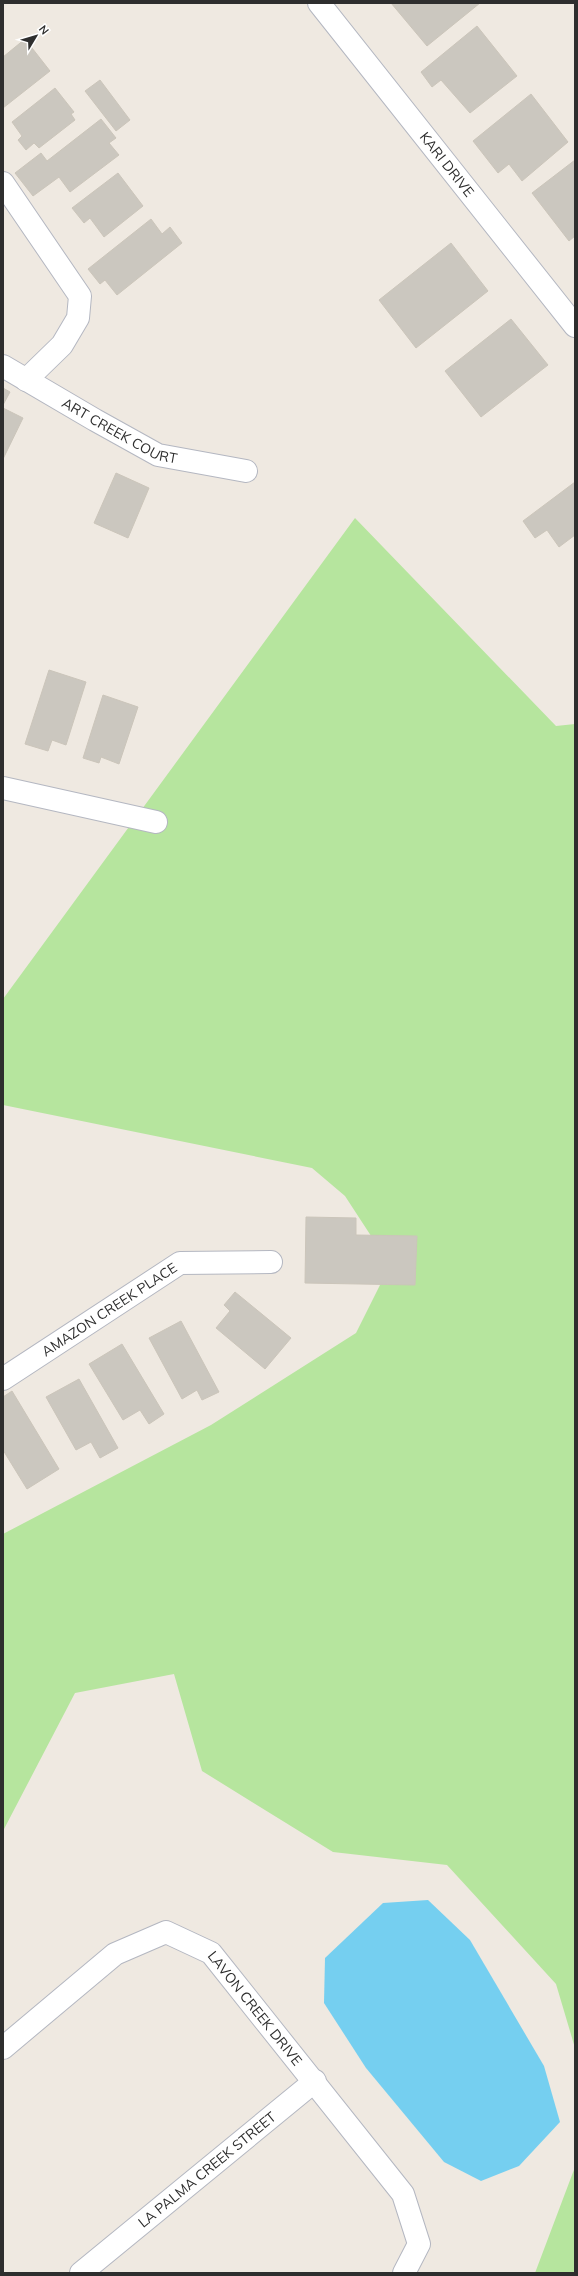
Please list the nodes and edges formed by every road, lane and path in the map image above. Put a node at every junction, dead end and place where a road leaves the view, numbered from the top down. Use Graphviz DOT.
graph roads {
  1 [pos="319,3"];
  2 [pos="3,183"];
  3 [pos="575,326"];
  4 [pos="3,366"];
  5 [pos="26,380"];
  6 [pos="246,471"];
  7 [pos="3,788"];
  8 [pos="156,822"];
  9 [pos="271,1262"];
  10 [pos="3,1379"];
  11 [pos="3,2048"];
  12 [pos="315,2082"];
  13 [pos="81,2273"];
  14 [pos="404,2273"];
  1 -- 3 [label="street, KARI DRIVE"];
  2 -- 5 [label="street"];
  4 -- 5 [label="street, ART CREEK COURT"];
  5 -- 6 [label="street, ART CREEK COURT"];
  7 -- 8 [label="street"];
  9 -- 10 [label="street, AMAZON CREEK PLACE"];
  11 -- 12 [label="street, LAVON CREEK DRIVE"];
  12 -- 13 [label="street, LA PALMA CREEK STREET"];
  12 -- 14 [label="street, LAVON CREEK DRIVE"];
}
